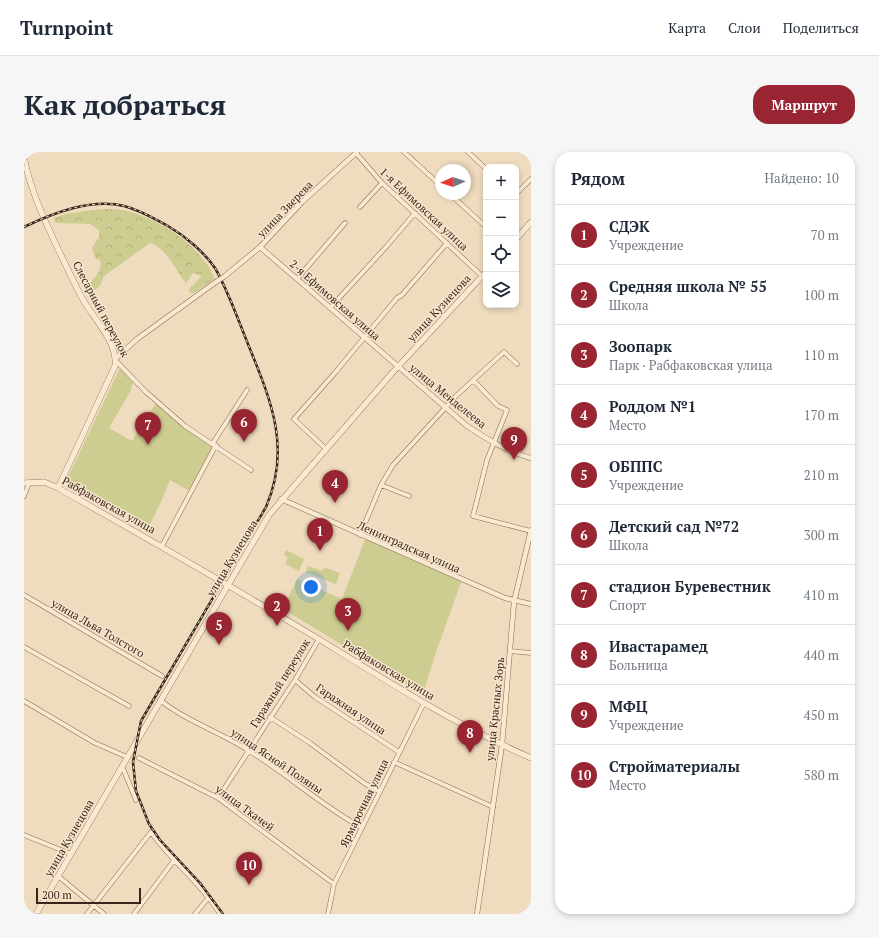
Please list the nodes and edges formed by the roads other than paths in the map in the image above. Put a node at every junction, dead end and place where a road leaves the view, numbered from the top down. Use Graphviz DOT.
graph roads {
  1 [pos="404,152"];
  2 [pos="468,152"];
  3 [pos="356,153"];
  4 [pos="24,158"];
  5 [pos="483,166"];
  6 [pos="531,179"];
  7 [pos="435,180"];
  8 [pos="382,183"];
  9 [pos="519,191"];
  10 [pos="457,200"];
  11 [pos="360,207"];
  12 [pos="415,213"];
  13 [pos="531,222"];
  14 [pos="345,223"];
  15 [pos="483,224"];
  16 [pos="519,236"];
  17 [pos="447,243"];
  18 [pos="260,247"];
  19 [pos="483,273"];
  20 [pos="483,275"];
  21 [pos="297,279"];
  22 [pos="330,308"];
  23 [pos="364,337"];
  24 [pos="115,360"];
  25 [pos="517,364"];
  26 [pos="398,367"];
  27 [pos="474,381"];
  28 [pos="247,390"];
  29 [pos="445,407"];
  30 [pos="494,443"];
  31 [pos="215,444"];
  32 [pos="326,449"];
  33 [pos="531,458"];
  34 [pos="251,470"];
  35 [pos="26,483"];
  36 [pos="381,485"];
  37 [pos="58,488"];
  38 [pos="24,496"];
  39 [pos="409,496"];
  40 [pos="281,499"];
  41 [pos="531,533"];
  42 [pos="360,535"];
  43 [pos="162,546"];
  44 [pos="228,584"];
  45 [pos="24,595"];
  46 [pos="514,602"];
  47 [pos="531,604"];
  48 [pos="319,639"];
  49 [pos="24,648"];
  50 [pos="510,651"];
  51 [pos="531,653"];
  52 [pos="162,676"];
  53 [pos="295,680"];
  54 [pos="24,700"];
  55 [pos="160,700"];
  56 [pos="424,703"];
  57 [pos="129,706"];
  58 [pos="270,717"];
  59 [pos="502,745"];
  60 [pos="248,750"];
  61 [pos="399,752"];
  62 [pos="127,757"];
  63 [pos="139,758"];
  64 [pos="531,758"];
  65 [pos="394,762"];
  66 [pos="122,766"];
  67 [pos="380,792"];
  68 [pos="218,798"];
  69 [pos="136,800"];
  70 [pos="493,807"];
  71 [pos="362,828"];
  72 [pos="24,835"];
  73 [pos="71,854"];
  74 [pos="175,860"];
  75 [pos="58,876"];
  76 [pos="334,884"];
  77 [pos="209,897"];
  78 [pos="94,905"];
  79 [pos="36,914"];
  80 [pos="87,914"];
  81 [pos="104,914"];
  82 [pos="134,914"];
  83 [pos="195,914"];
  84 [pos="220,914"];
  85 [pos="328,914"];
  86 [pos="477,914"];
  1 -- 7 [label="street"];
  2 -- 5 [label="street"];
  3 -- 8 [label="street, 1-я Ефимовская улица"];
  3 -- 18 [label="street, улица Зверева"];
  4 -- 24 [label="main road, Слесарный переулок"];
  6 -- 9 [label="street"];
  8 -- 11 [label="street"];
  8 -- 12 [label="street, 1-я Ефимовская улица"];
  10 -- 15 [label="street"];
  12 -- 17 [label="street, 1-я Ефимовская улица"];
  12 -- 22 [label="street"];
  13 -- 16 [label="main road"];
  14 -- 21 [label="street"];
  17 -- 19 [label="street, 1-я Ефимовская улица"];
  17 -- 23 [label="street"];
  18 -- 21 [label="street, 2-я Ефимовская улица"];
  18 -- 24 [label="street, улица Зверева, bridge"];
  20 -- 26 [label="main road, улица Кузнецова"];
  21 -- 22 [label="street, 2-я Ефимовская улица"];
  22 -- 23 [label="street, 2-я Ефимовская улица"];
  23 -- 26 [label="street, 2-я Ефимовская улица"];
  23 -- 32 [label="street"];
  24 -- 31 [label="street, Слесарный переулок"];
  24 -- 37 [label="main road"];
  25 -- 27 [label="street"];
  26 -- 29 [label="street, улица Менделеева"];
  26 -- 32 [label="main road, улица Кузнецова"];
  27 -- 29 [label="street"];
  27 -- 30 [label="street"];
  28 -- 31 [label="street"];
  29 -- 30 [label="street, улица Менделеева"];
  29 -- 36 [label="street"];
  30 -- 33 [label="street, улица Менделеева"];
  30 -- 41 [label="street"];
  31 -- 34 [label="street, Слесарный переулок"];
  31 -- 43 [label="street"];
  32 -- 40 [label="main road, улица Кузнецова"];
  35 -- 37 [label="main road, Рабфаковская улица"];
  35 -- 38 [label="street"];
  36 -- 39 [label="street"];
  36 -- 42 [label="street"];
  37 -- 43 [label="main road, Рабфаковская улица"];
  40 -- 42 [label="street, Ленинградская улица"];
  40 -- 44 [label="main road, улица Кузнецова"];
  41 -- 46 [label="street, улица Красных Зорь"];
  42 -- 46 [label="street, Ленинградская улица"];
  43 -- 44 [label="main road, Рабфаковская улица"];
  44 -- 48 [label="main road, Рабфаковская улица"];
  44 -- 55 [label="main road, улица Кузнецова"];
  45 -- 52 [label="street, улица Льва Толстого"];
  46 -- 47 [label="street, Ленинградская улица"];
  46 -- 50 [label="street, улица Красных Зорь"];
  48 -- 53 [label="street, Гаражный переулок"];
  48 -- 56 [label="main road, Рабфаковская улица"];
  49 -- 57 [label="street"];
  50 -- 51 [label="street"];
  50 -- 59 [label="street, улица Красных Зорь"];
  53 -- 58 [label="street, Гаражный переулок"];
  53 -- 61 [label="street, Гаражная улица"];
  54 -- 62 [label="street"];
  55 -- 60 [label="street, улица Ясной Поляны"];
  55 -- 62 [label="main road, улица Кузнецова"];
  56 -- 59 [label="main road, Рабфаковская улица"];
  56 -- 61 [label="street, Ярмарочная улица"];
  58 -- 60 [label="street, Гаражный переулок"];
  58 -- 67 [label="street"];
  59 -- 64 [label="main road, Рабфаковская улица"];
  59 -- 70 [label="street, улица Красных Зорь"];
  60 -- 68 [label="street, Гаражный переулок"];
  60 -- 71 [label="street, улица Ясной Поляны"];
  61 -- 65 [label="street, Ярмарочная улица"];
  62 -- 66 [label="main road, улица Кузнецова"];
  63 -- 68 [label="street, улица Ткачей"];
  65 -- 67 [label="street, Ярмарочная улица"];
  65 -- 70 [label="street"];
  66 -- 69 [label="street"];
  66 -- 73 [label="main road, улица Кузнецова"];
  67 -- 71 [label="street, Ярмарочная улица"];
  68 -- 76 [label="street, улица Ткачей"];
  70 -- 86 [label="street, улица Красных Зорь"];
  71 -- 76 [label="street, Ярмарочная улица"];
  72 -- 73 [label="street"];
  73 -- 75 [label="main road, улица Кузнецова"];
  74 -- 77 [label="street"];
  74 -- 78 [label="street"];
  74 -- 82 [label="street"];
  75 -- 78 [label="street"];
  75 -- 79 [label="main road, улица Кузнецова"];
  76 -- 85 [label="street, Ярмарочная улица"];
  77 -- 83 [label="street"];
  77 -- 84 [label="street"];
  78 -- 80 [label="street"];
  78 -- 81 [label="street"];
}
